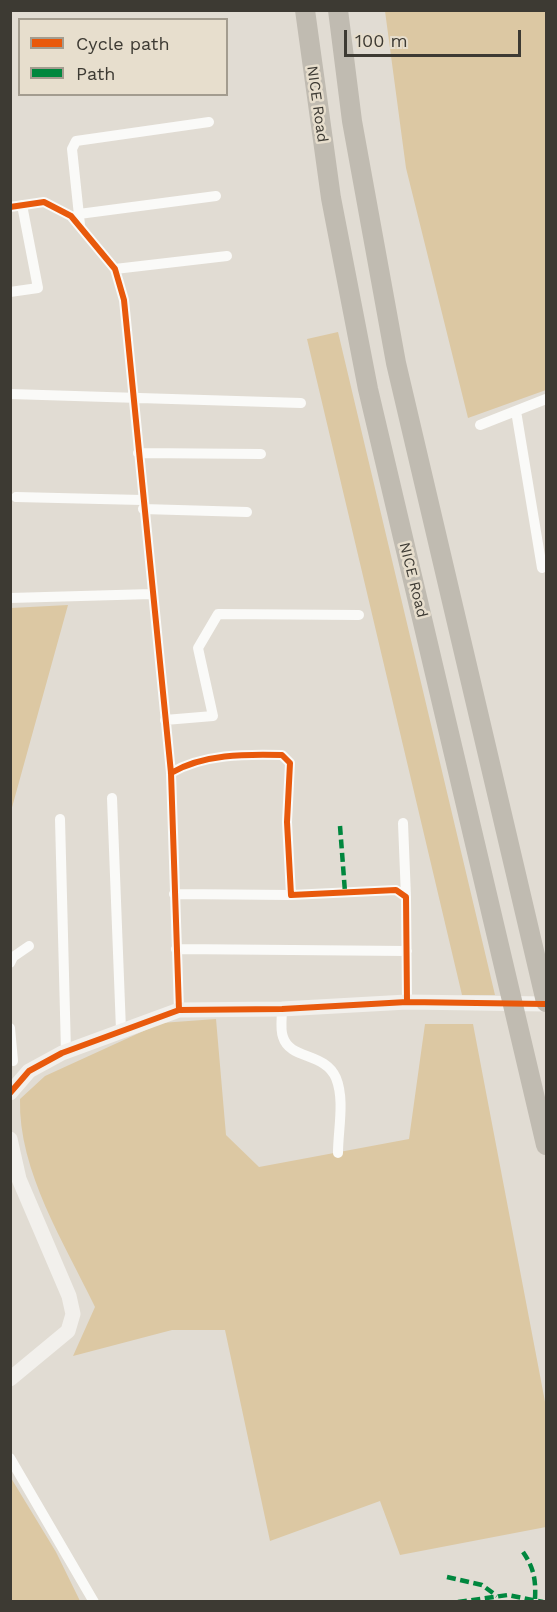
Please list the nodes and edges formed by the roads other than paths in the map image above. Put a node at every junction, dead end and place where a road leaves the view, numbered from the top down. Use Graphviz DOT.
graph roads {
  1 [pos="305,10"];
  2 [pos="338,10"];
  3 [pos="209,122"];
  4 [pos="216,196"];
  5 [pos="16,206"];
  6 [pos="80,219"];
  7 [pos="227,256"];
  8 [pos="115,269"];
  9 [pos="10,292"];
  10 [pos="10,394"];
  11 [pos="135,398"];
  12 [pos="546,399"];
  13 [pos="301,403"];
  14 [pos="516,411"];
  15 [pos="480,425"];
  16 [pos="138,453"];
  17 [pos="261,454"];
  18 [pos="16,497"];
  19 [pos="143,505"];
  20 [pos="247,512"];
  21 [pos="542,568"];
  22 [pos="152,594"];
  23 [pos="10,598"];
  24 [pos="359,615"];
  25 [pos="165,720"];
  26 [pos="171,772"];
  27 [pos="112,798"];
  28 [pos="60,819"];
  29 [pos="403,823"];
  30 [pos="174,894"];
  31 [pos="291,895"];
  32 [pos="406,897"];
  33 [pos="29,946"];
  34 [pos="176,949"];
  35 [pos="407,951"];
  36 [pos="10,963"];
  37 [pos="407,1002"];
  38 [pos="546,1003"];
  39 [pos="179,1010"];
  40 [pos="282,1010"];
  41 [pos="10,1028"];
  42 [pos="121,1030"];
  43 [pos="66,1052"];
  44 [pos="11,1061"];
  45 [pos="29,1071"];
  46 [pos="10,1093"];
  47 [pos="10,1139"];
  48 [pos="546,1145"];
  49 [pos="338,1153"];
  50 [pos="10,1379"];
  51 [pos="10,1458"];
  52 [pos="94,1602"];
  1 -- 48 [label="highway, NICE Road"];
  2 -- 38 [label="highway"];
  3 -- 6 [label="street"];
  4 -- 6 [label="street"];
  5 -- 6 [label="street"];
  5 -- 9 [label="street"];
  6 -- 8 [label="street"];
  7 -- 8 [label="street"];
  8 -- 11 [label="street"];
  10 -- 11 [label="street"];
  11 -- 13 [label="street"];
  11 -- 16 [label="street"];
  12 -- 14 [label="street"];
  14 -- 15 [label="street"];
  14 -- 21 [label="street"];
  16 -- 17 [label="street"];
  16 -- 19 [label="street"];
  18 -- 19 [label="street"];
  19 -- 20 [label="street"];
  19 -- 22 [label="street"];
  22 -- 23 [label="street"];
  22 -- 25 [label="street"];
  24 -- 25 [label="street"];
  25 -- 26 [label="street"];
  26 -- 30 [label="street"];
  26 -- 31 [label="street"];
  27 -- 42 [label="street"];
  28 -- 43 [label="street"];
  29 -- 32 [label="street"];
  30 -- 31 [label="street"];
  30 -- 34 [label="street"];
  31 -- 32 [label="street"];
  32 -- 35 [label="street"];
  33 -- 36 [label="street"];
  34 -- 35 [label="street"];
  34 -- 39 [label="street"];
  35 -- 37 [label="street"];
  37 -- 38 [label="street"];
  37 -- 40 [label="street"];
  39 -- 40 [label="street"];
  39 -- 42 [label="street"];
  40 -- 49 [label="street"];
  41 -- 44 [label="street"];
  42 -- 43 [label="street"];
  43 -- 45 [label="street"];
  44 -- 45 [label="street"];
  45 -- 46 [label="street"];
  47 -- 50 [label="street"];
  51 -- 52 [label="street"];
}
